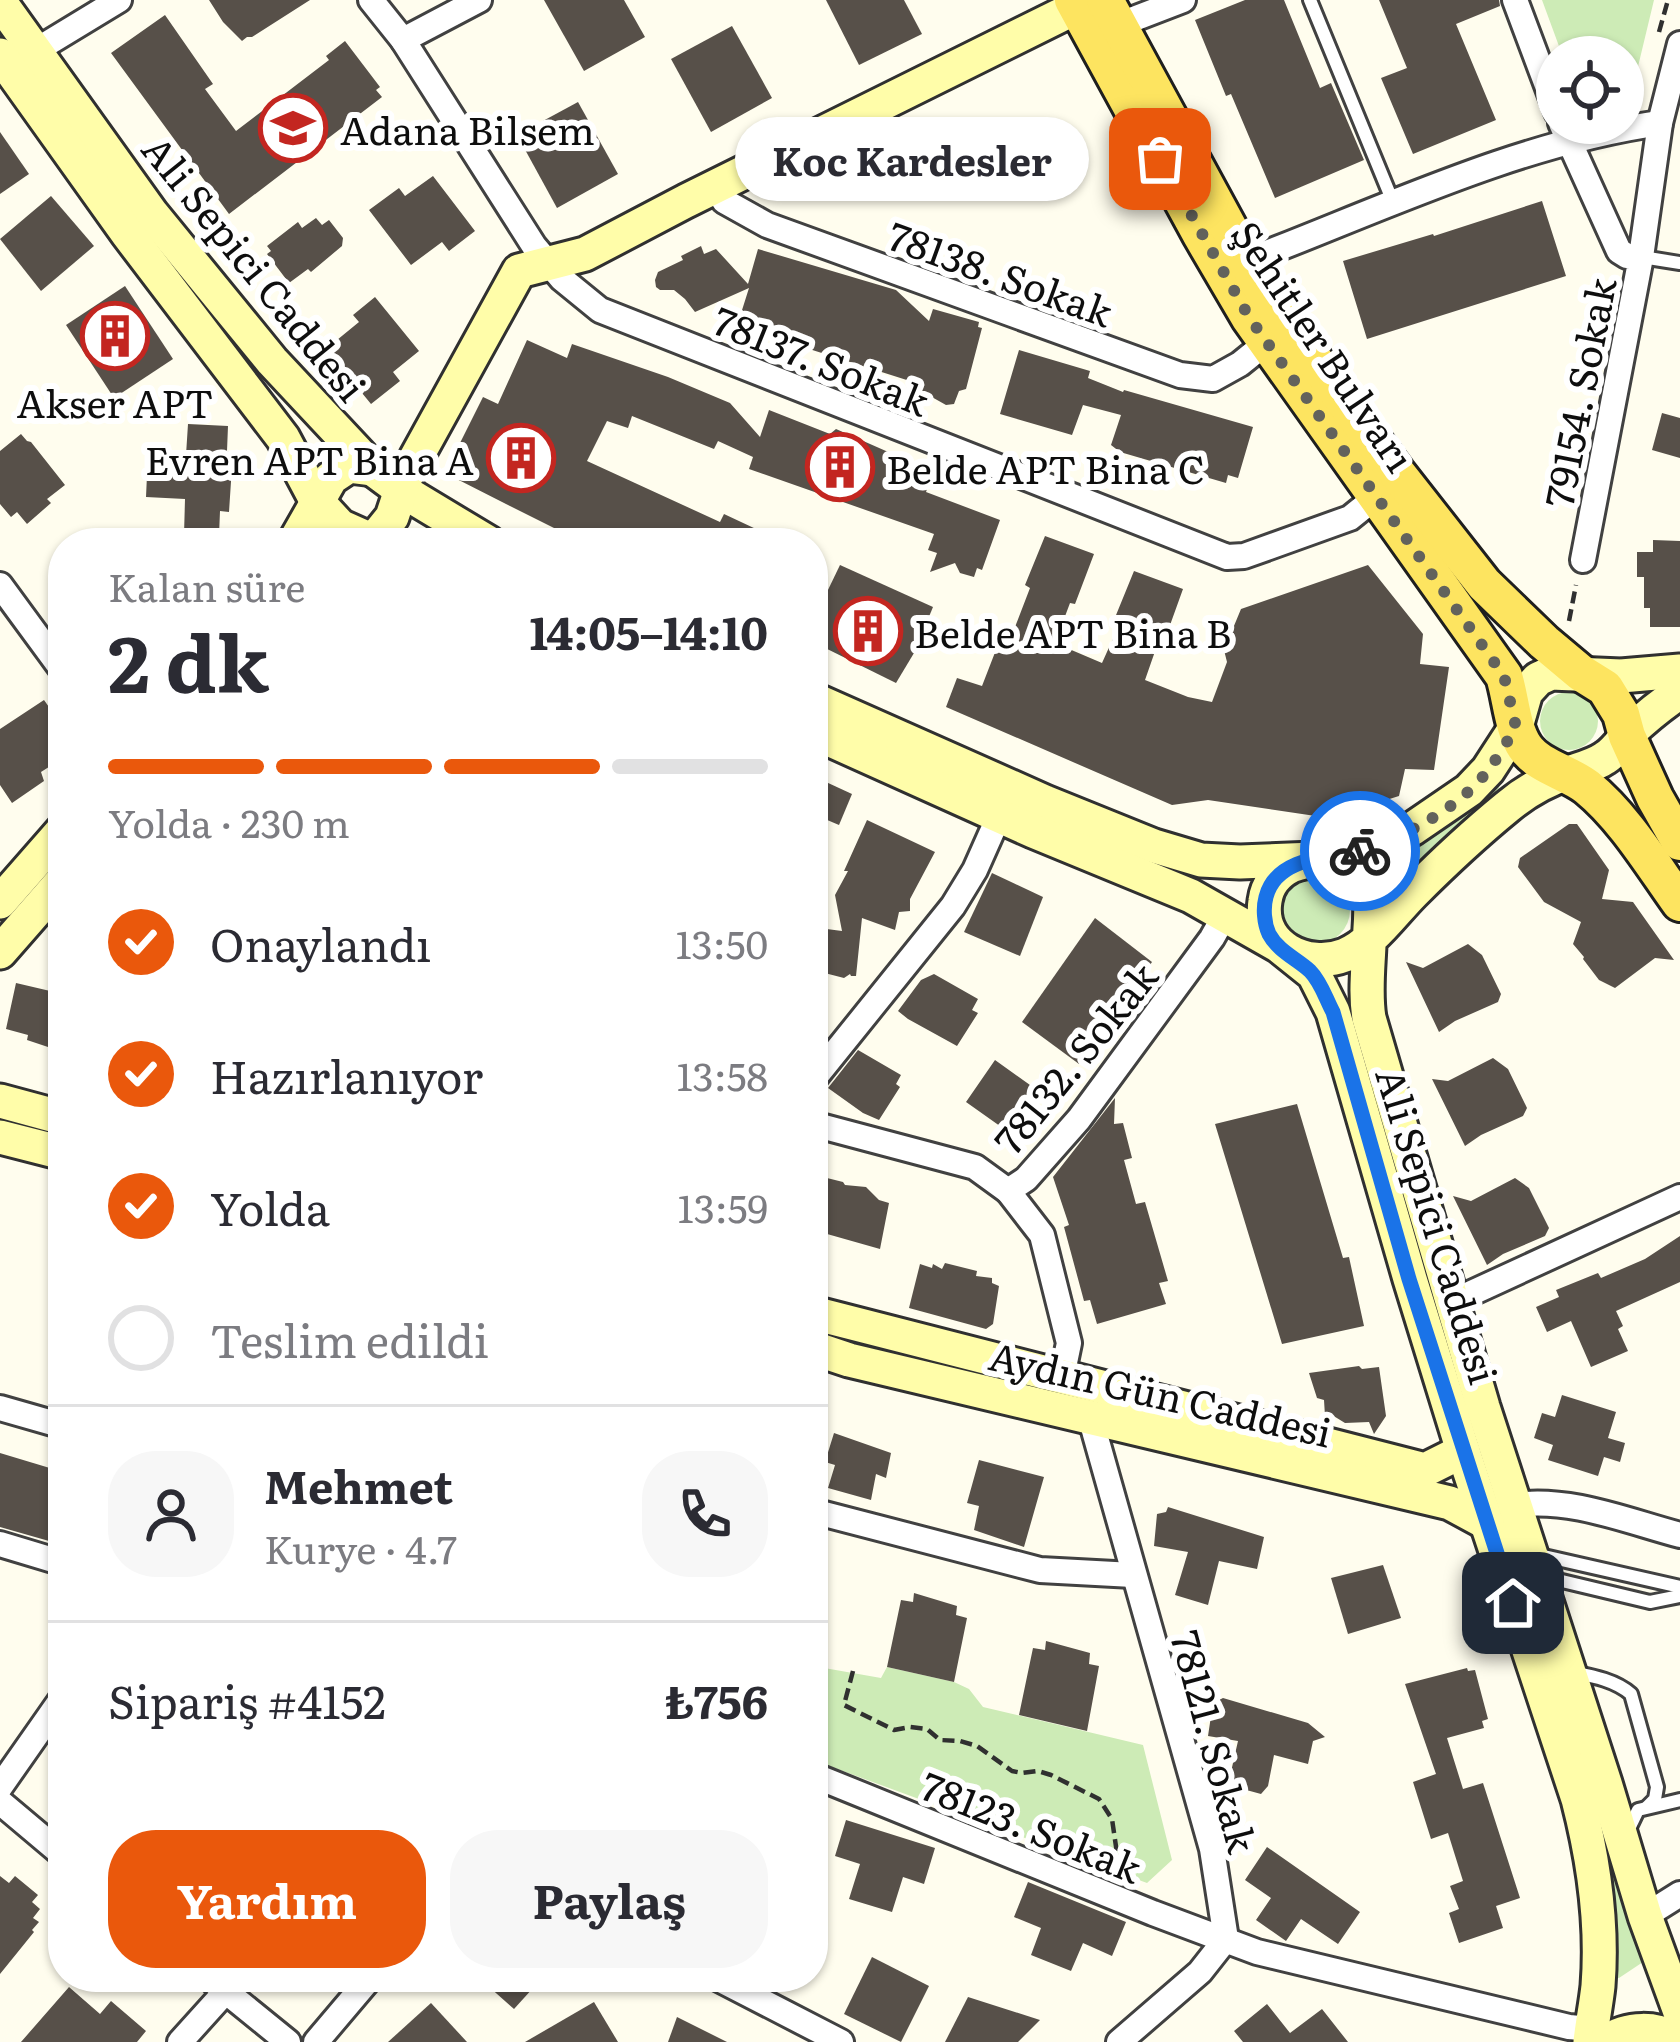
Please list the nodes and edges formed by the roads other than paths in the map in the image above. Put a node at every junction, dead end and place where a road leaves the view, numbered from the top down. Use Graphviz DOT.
graph roads {
  1 [pos="119,0"];
  2 [pos="371,0"];
  3 [pos="479,0"];
  4 [pos="1183,0"];
  5 [pos="1310,0"];
  6 [pos="1515,0"];
  7 [pos="0,2"];
  8 [pos="1093,8"];
  9 [pos="403,40"];
  10 [pos="1680,44"];
  11 [pos="35,51"];
  12 [pos="0,55"];
  13 [pos="1536,56"];
  14 [pos="1660,123"];
  15 [pos="1644,125"];
  16 [pos="1536,144"];
  17 [pos="1570,144"];
  18 [pos="717,186"];
  19 [pos="1393,202"];
  20 [pos="1641,257"];
  21 [pos="1246,260"];
  22 [pos="549,262"];
  23 [pos="1680,262"];
  24 [pos="1266,344"];
  25 [pos="395,476"];
  26 [pos="1376,497"];
  27 [pos="316,500"];
  28 [pos="302,528"];
  29 [pos="344,528"];
  30 [pos="384,528"];
  31 [pos="468,528"];
  32 [pos="1583,560"];
  33 [pos="0,585"];
  34 [pos="48,651"];
  35 [pos="1680,671"];
  36 [pos="1581,673"];
  37 [pos="1680,692"];
  38 [pos="828,706"];
  39 [pos="1516,727"];
  40 [pos="1627,736"];
  41 [pos="828,738"];
  42 [pos="1567,773"];
  43 [pos="999,816"];
  44 [pos="1680,842"];
  45 [pos="48,847"];
  46 [pos="1314,860"];
  47 [pos="48,897"];
  48 [pos="0,902"];
  49 [pos="1680,902"];
  50 [pos="1225,915"];
  51 [pos="1369,938"];
  52 [pos="1279,946"];
  53 [pos="0,952"];
  54 [pos="828,1061"];
  55 [pos="0,1101"];
  56 [pos="48,1114"];
  57 [pos="828,1128"];
  58 [pos="0,1137"];
  59 [pos="48,1149"];
  60 [pos="1007,1191"];
  61 [pos="1680,1197"];
  62 [pos="1452,1303"];
  63 [pos="828,1317"];
  64 [pos="828,1353"];
  65 [pos="1062,1377"];
  66 [pos="0,1408"];
  67 [pos="1091,1420"];
  68 [pos="48,1422"];
  69 [pos="1463,1451"];
  70 [pos="1501,1514"];
  71 [pos="828,1515"];
  72 [pos="1680,1535"];
  73 [pos="0,1544"];
  74 [pos="48,1558"];
  75 [pos="1534,1564"];
  76 [pos="1133,1575"];
  77 [pos="1680,1586"];
  78 [pos="1680,1596"];
  79 [pos="1570,1672"];
  80 [pos="48,1718"];
  81 [pos="828,1781"];
  82 [pos="0,1787"];
  83 [pos="1680,1800"];
  84 [pos="0,1802"];
  85 [pos="1647,1807"];
  86 [pos="1623,1839"];
  87 [pos="48,1842"];
  88 [pos="1680,1894"];
  89 [pos="1645,1916"];
  90 [pos="1226,1939"];
  91 [pos="212,1992"];
  92 [pos="227,1992"];
  93 [pos="358,1992"];
  94 [pos="744,1992"];
  95 [pos="1680,2012"];
  96 [pos="1596,2038"];
  97 [pos="180,2042"];
  98 [pos="288,2042"];
  99 [pos="316,2042"];
  100 [pos="841,2042"];
  101 [pos="1119,2042"];
  102 [pos="1678,2042"];
  1 -- 11 [label="street"];
  2 -- 9 [label="street, 78137. Sokak"];
  3 -- 9 [label="street"];
  4 -- 8 [label="street"];
  5 -- 19 [label="lane"];
  6 -- 13 [label="street"];
  7 -- 11 [label="main road, Ali Sepici Caddesi"];
  8 -- 18 [label="main road"];
  8 -- 21 [label="main road, Şehitler Bulvarı"];
  8 -- 24 [label="main road, Şehitler Bulvarı"];
  9 -- 22 [label="street, 78137. Sokak"];
  10 -- 14 [label="street"];
  11 -- 25 [label="main road, Ali Sepici Caddesi"];
  12 -- 27 [label="main road, Ali Sepici Caddesi"];
  14 -- 15 [label="street"];
  14 -- 20 [label="street"];
  16 -- 19 [label="street"];
  17 -- 20 [label="street, 79154. Sokak"];
  18 -- 22 [label="main road"];
  18 -- 24 [label="street, 78138. Sokak"];
  19 -- 21 [label="street"];
  20 -- 23 [label="lane"];
  20 -- 32 [label="street, 79154. Sokak"];
  21 -- 36 [label="main road, Şehitler Bulvarı"];
  22 -- 25 [label="main road"];
  22 -- 26 [label="street, 78137. Sokak"];
  24 -- 26 [label="main road, Şehitler Bulvarı"];
  25 -- 27 [label="main road"];
  25 -- 30 [label="main road"];
  25 -- 31 [label="main road, Ali Sepici Caddesi"];
  26 -- 39 [label="main road, Şehitler Bulvarı"];
  27 -- 28 [label="main road"];
  27 -- 29 [label="main road, Ali Sepici Caddesi"];
  33 -- 34 [label="street"];
  35 -- 36 [label="main road"];
  36 -- 39 [label="main road"];
  36 -- 40 [label="main road"];
  37 -- 40 [label="main road"];
  38 -- 46 [label="main road"];
  39 -- 42 [label="main road"];
  39 -- 46 [label="main road"];
  40 -- 42 [label="main road"];
  40 -- 44 [label="main road"];
  41 -- 43 [label="main road, Ali Sepici Caddesi"];
  42 -- 49 [label="main road"];
  42 -- 51 [label="main road"];
  43 -- 50 [label="main road, Ali Sepici Caddesi"];
  43 -- 54 [label="street"];
  45 -- 48 [label="main road"];
  46 -- 51 [label="main road"];
  46 -- 52 [label="main road"];
  47 -- 53 [label="main road"];
  50 -- 52 [label="main road, Ali Sepici Caddesi"];
  50 -- 60 [label="street, 78132. Sokak"];
  51 -- 52 [label="main road"];
  51 -- 62 [label="main road, Ali Sepici Caddesi"];
  52 -- 69 [label="main road, Ali Sepici Caddesi"];
  55 -- 56 [label="main road"];
  57 -- 60 [label="street"];
  58 -- 59 [label="main road"];
  60 -- 65 [label="street, 78132. Sokak"];
  61 -- 62 [label="street"];
  62 -- 70 [label="main road, Ali Sepici Caddesi"];
  63 -- 65 [label="main road, Aydın Gün Caddesi"];
  64 -- 67 [label="main road, Aydın Gün Caddesi"];
  65 -- 69 [label="main road, Aydın Gün Caddesi"];
  66 -- 68 [label="street"];
  67 -- 70 [label="main road, Aydın Gün Caddesi"];
  67 -- 76 [label="street, 78121. Sokak"];
  69 -- 70 [label="main road, Ali Sepici Caddesi"];
  70 -- 72 [label="street"];
  70 -- 75 [label="main road, Ali Sepici Caddesi"];
  70 -- 96 [label="main road, Ali Sepici Caddesi"];
  71 -- 76 [label="street"];
  73 -- 74 [label="street"];
  75 -- 77 [label="lane"];
  75 -- 78 [label="lane"];
  75 -- 79 [label="main road, Ali Sepici Caddesi"];
  76 -- 90 [label="street, 78121. Sokak"];
  79 -- 85 [label="lane"];
  79 -- 86 [label="main road, Ali Sepici Caddesi"];
  80 -- 82 [label="street"];
  81 -- 90 [label="street, 78123. Sokak"];
  83 -- 85 [label="lane"];
  84 -- 87 [label="street"];
  85 -- 86 [label="lane"];
  86 -- 89 [label="main road, Ali Sepici Caddesi"];
  88 -- 89 [label="street"];
  89 -- 95 [label="main road, Ali Sepici Caddesi"];
  90 -- 96 [label="street, 78123. Sokak"];
  90 -- 101 [label="street"];
  91 -- 97 [label="street"];
  92 -- 98 [label="street"];
  93 -- 99 [label="street"];
  94 -- 100 [label="street"];
  96 -- 102 [label="main road"];
}
